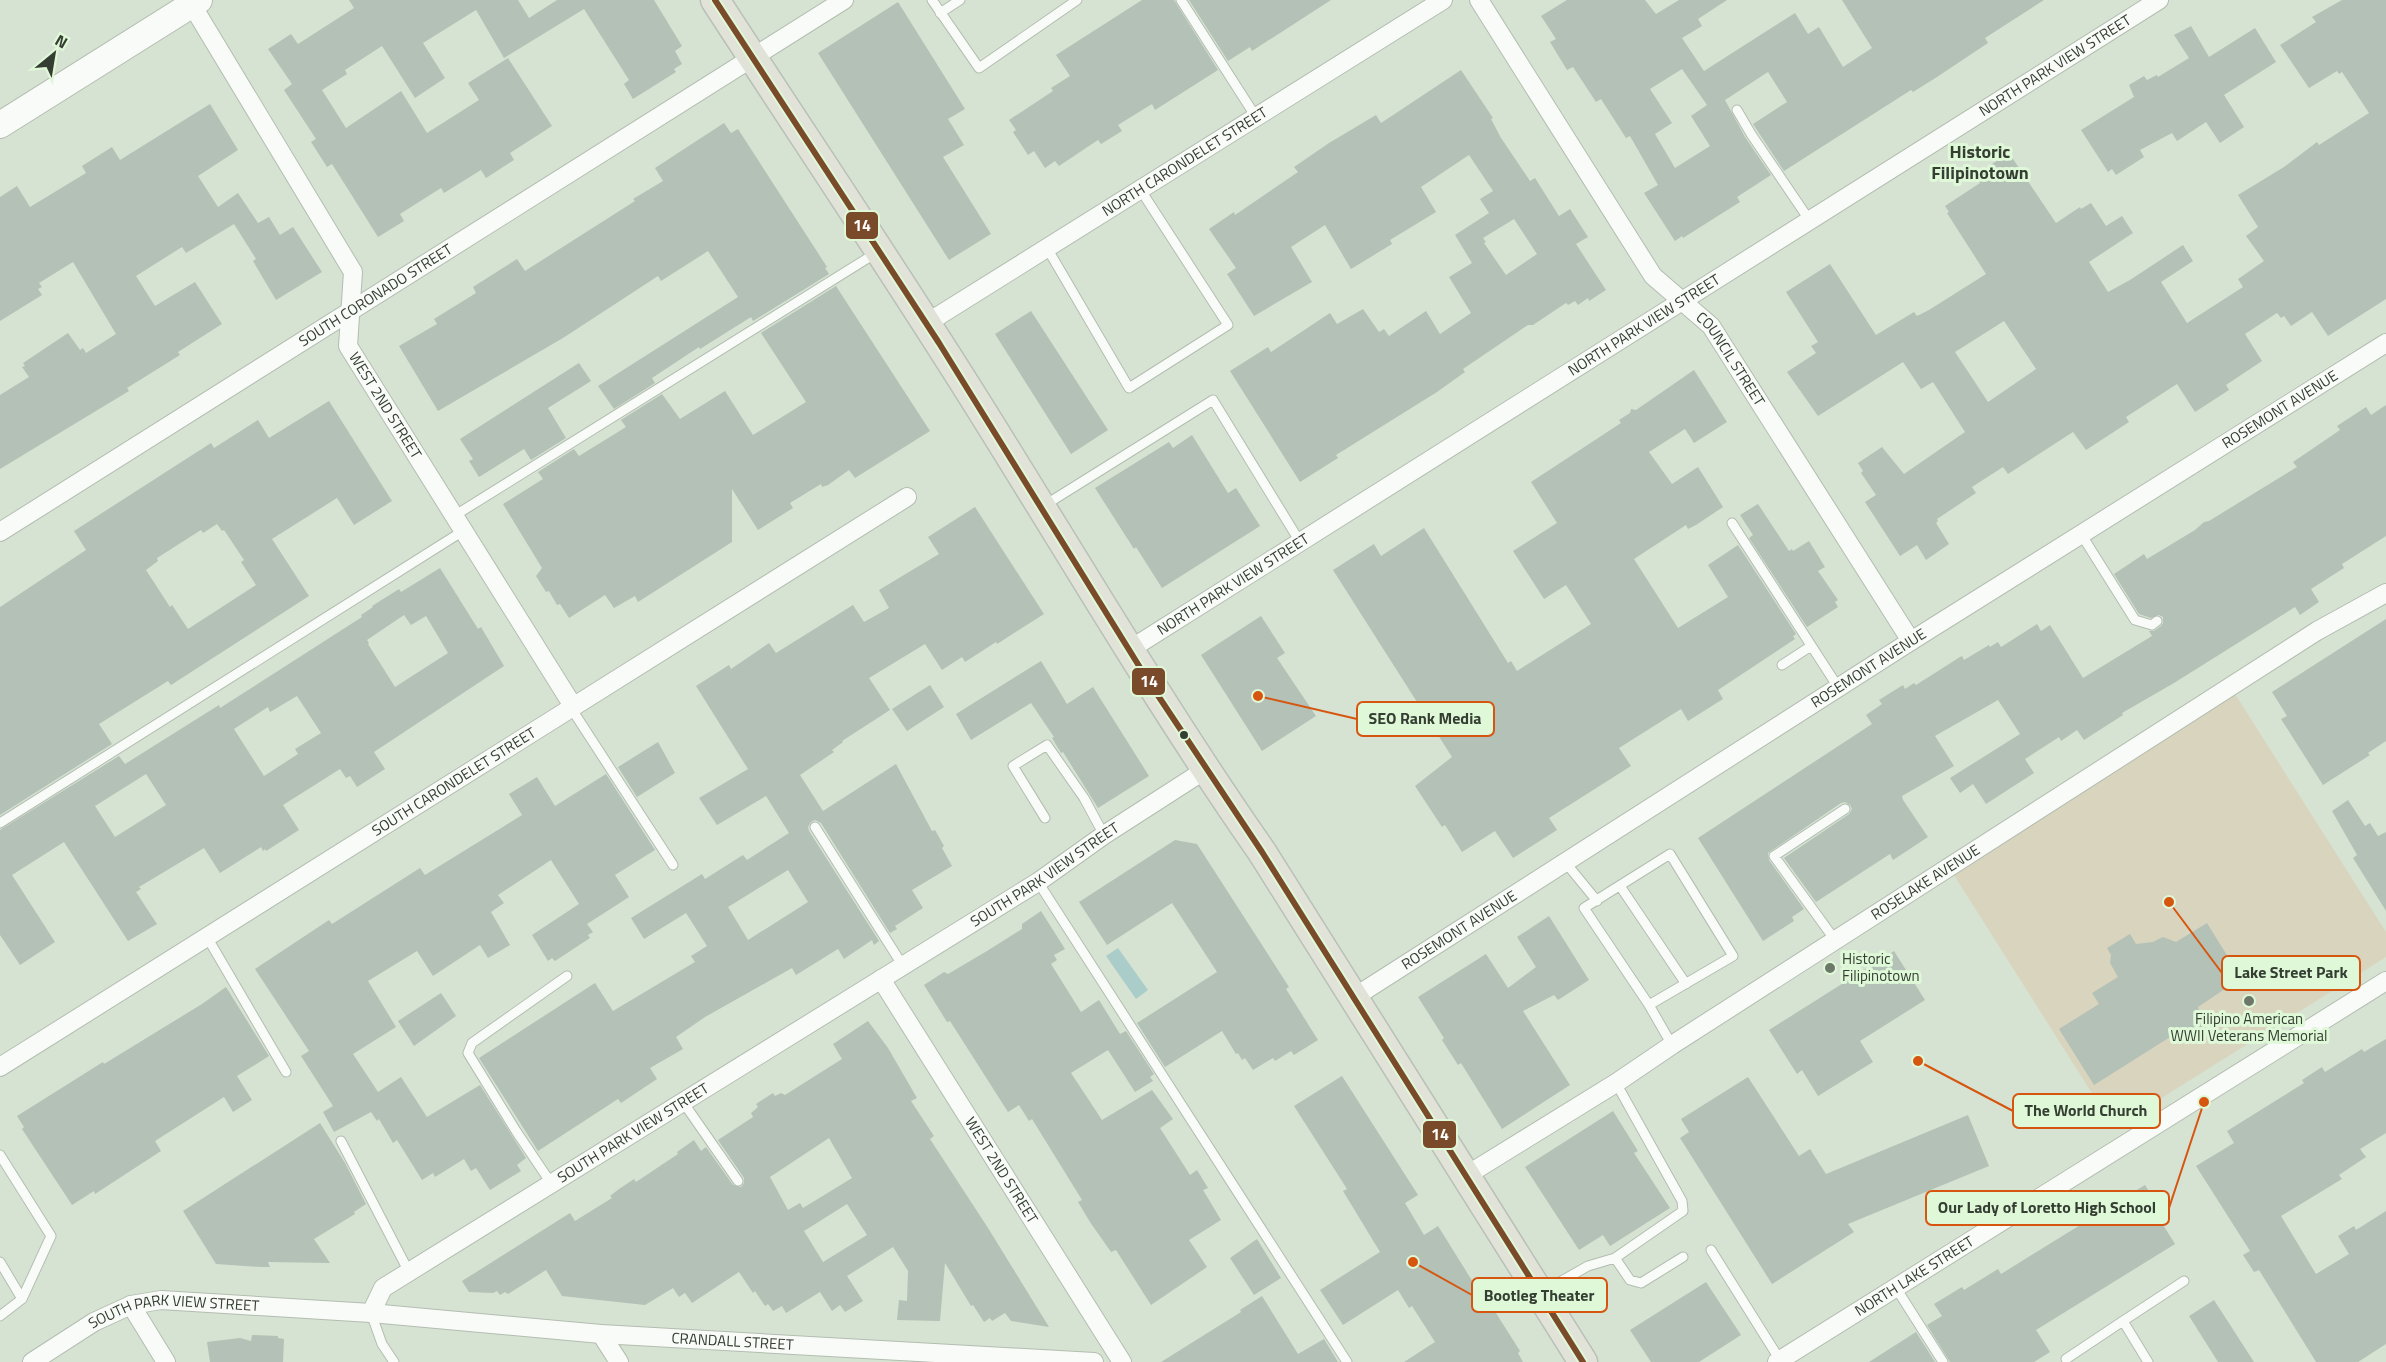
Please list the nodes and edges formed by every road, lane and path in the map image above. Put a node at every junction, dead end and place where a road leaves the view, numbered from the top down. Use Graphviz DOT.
graph roads {
  1 [pos="715,0"];
  2 [pos="844,0"];
  3 [pos="932,0"];
  4 [pos="960,0"];
  5 [pos="1077,0"];
  6 [pos="1181,0"];
  7 [pos="1443,0"];
  8 [pos="1479,0"];
  9 [pos="2159,0"];
  10 [pos="193,1"];
  11 [pos="940,13"];
  12 [pos="752,58"];
  13 [pos="1737,110"];
  14 [pos="1256,117"];
  15 [pos="0,125"];
  16 [pos="1140,189"];
  17 [pos="1810,221"];
  18 [pos="1047,248"];
  19 [pos="880,250"];
  20 [pos="1682,302"];
  21 [pos="351,310"];
  22 [pos="927,323"];
  23 [pos="2386,343"];
  24 [pos="907,497"];
  25 [pos="1041,508"];
  26 [pos="459,523"];
  27 [pos="1732,523"];
  28 [pos="0,532"];
  29 [pos="2080,534"];
  30 [pos="1300,542"];
  31 [pos="2386,593"];
  32 [pos="2157,621"];
  33 [pos="1911,640"];
  34 [pos="1811,646"];
  35 [pos="1129,650"];
  36 [pos="1782,665"];
  37 [pos="1838,687"];
  38 [pos="572,707"];
  39 [pos="1205,770"];
  40 [pos="1845,809"];
  41 [pos="1045,818"];
  42 [pos="0,823"];
  43 [pos="816,828"];
  44 [pos="1104,835"];
  45 [pos="1565,862"];
  46 [pos="673,865"];
  47 [pos="1038,882"];
  48 [pos="1620,886"];
  49 [pos="1597,901"];
  50 [pos="207,937"];
  51 [pos="1835,940"];
  52 [pos="903,966"];
  53 [pos="567,976"];
  54 [pos="881,980"];
  55 [pos="2386,981"];
  56 [pos="1686,984"];
  57 [pos="1353,998"];
  58 [pos="1649,1005"];
  59 [pos="1672,1045"];
  60 [pos="0,1068"];
  61 [pos="286,1072"];
  62 [pos="1616,1083"];
  63 [pos="683,1102"];
  64 [pos="341,1141"];
  65 [pos="0,1155"];
  66 [pos="1467,1175"];
  67 [pos="738,1181"];
  68 [pos="551,1183"];
  69 [pos="1711,1250"];
  70 [pos="1683,1257"];
  71 [pos="1615,1258"];
  72 [pos="0,1262"];
  73 [pos="409,1272"];
  74 [pos="2184,1281"];
  75 [pos="1896,1288"];
  76 [pos="1540,1293"];
  77 [pos="22,1299"];
  78 [pos="131,1305"];
  79 [pos="371,1313"];
  80 [pos="0,1316"];
  81 [pos="2123,1321"];
  82 [pos="601,1334"];
  83 [pos="2066,1359"];
  84 [pos="1779,1361"];
  85 [pos="32,1362"];
  86 [pos="166,1362"];
  87 [pos="394,1362"];
  88 [pos="619,1362"];
  89 [pos="1094,1362"];
  90 [pos="1122,1362"];
  91 [pos="1347,1362"];
  92 [pos="1583,1362"];
  93 [pos="1943,1362"];
  94 [pos="2148,1362"];
  1 -- 12 [label="main road"];
  2 -- 12 [label="street, SOUTH CORONADO STREET"];
  3 -- 11 [label="lane"];
  4 -- 11 [label="lane"];
  5 -- 11 [label="lane"];
  6 -- 14 [label="lane"];
  7 -- 14 [label="street, NORTH CARONDELET STREET"];
  8 -- 20 [label="street, COUNCIL STREET"];
  9 -- 17 [label="street, NORTH PARK VIEW STREET"];
  10 -- 15 [label="street"];
  10 -- 21 [label="street, WEST 2ND STREET"];
  12 -- 19 [label="main road"];
  12 -- 21 [label="street, SOUTH CORONADO STREET"];
  13 -- 17 [label="lane"];
  14 -- 16 [label="street, NORTH CARONDELET STREET"];
  16 -- 18 [label="street, NORTH CARONDELET STREET"];
  16 -- 18 [label="lane"];
  17 -- 20 [label="street, NORTH PARK VIEW STREET"];
  18 -- 22 [label="street, NORTH CARONDELET STREET"];
  19 -- 22 [label="main road"];
  19 -- 26 [label="lane"];
  20 -- 30 [label="street, NORTH PARK VIEW STREET"];
  20 -- 33 [label="street, COUNCIL STREET"];
  21 -- 26 [label="street, WEST 2ND STREET"];
  21 -- 28 [label="street, SOUTH CORONADO STREET"];
  22 -- 25 [label="main road"];
  23 -- 29 [label="street, ROSEMONT AVENUE"];
  24 -- 38 [label="street, SOUTH CARONDELET STREET"];
  25 -- 30 [label="lane"];
  25 -- 35 [label="main road"];
  26 -- 38 [label="street, WEST 2ND STREET"];
  26 -- 42 [label="lane"];
  27 -- 34 [label="lane"];
  29 -- 32 [label="lane"];
  29 -- 33 [label="street, ROSEMONT AVENUE"];
  30 -- 35 [label="street, NORTH PARK VIEW STREET"];
  31 -- 51 [label="street, ROSELAKE AVENUE"];
  33 -- 37 [label="street, ROSEMONT AVENUE"];
  34 -- 36 [label="lane"];
  34 -- 37 [label="lane"];
  35 -- 39 [label="main road"];
  37 -- 45 [label="street, ROSEMONT AVENUE"];
  38 -- 46 [label="lane"];
  38 -- 50 [label="street, SOUTH CARONDELET STREET"];
  39 -- 44 [label="street, SOUTH PARK VIEW STREET"];
  39 -- 57 [label="main road"];
  40 -- 51 [label="lane"];
  41 -- 44 [label="lane"];
  43 -- 52 [label="lane"];
  44 -- 47 [label="street, SOUTH PARK VIEW STREET"];
  45 -- 49 [label="lane"];
  45 -- 57 [label="street, ROSEMONT AVENUE"];
  47 -- 52 [label="street, SOUTH PARK VIEW STREET"];
  47 -- 91 [label="lane"];
  48 -- 49 [label="lane"];
  48 -- 56 [label="lane"];
  48 -- 56 [label="lane"];
  49 -- 58 [label="lane"];
  50 -- 60 [label="street, SOUTH CARONDELET STREET"];
  50 -- 61 [label="lane"];
  51 -- 59 [label="street, ROSELAKE AVENUE"];
  52 -- 54 [label="street, SOUTH PARK VIEW STREET"];
  53 -- 68 [label="lane"];
  54 -- 63 [label="street, SOUTH PARK VIEW STREET"];
  54 -- 90 [label="street, WEST 2ND STREET"];
  55 -- 75 [label="street, NORTH LAKE STREET"];
  56 -- 58 [label="lane"];
  57 -- 66 [label="main road"];
  58 -- 59 [label="lane"];
  59 -- 62 [label="street, ROSELAKE AVENUE"];
  62 -- 66 [label="street, ROSELAKE AVENUE"];
  62 -- 71 [label="lane"];
  63 -- 67 [label="lane"];
  63 -- 68 [label="street, SOUTH PARK VIEW STREET"];
  64 -- 73 [label="lane"];
  65 -- 77 [label="lane"];
  66 -- 76 [label="main road"];
  68 -- 73 [label="street, SOUTH PARK VIEW STREET"];
  69 -- 84 [label="lane"];
  70 -- 71 [label="lane"];
  71 -- 76 [label="lane"];
  72 -- 77 [label="lane"];
  73 -- 79 [label="street, SOUTH PARK VIEW STREET"];
  74 -- 81 [label="lane"];
  75 -- 84 [label="street, NORTH LAKE STREET"];
  75 -- 93 [label="lane"];
  76 -- 92 [label="main road"];
  77 -- 80 [label="lane"];
  78 -- 79 [label="street, SOUTH PARK VIEW STREET"];
  78 -- 85 [label="street, SOUTH PARK VIEW STREET"];
  78 -- 86 [label="street"];
  79 -- 82 [label="street, CRANDALL STREET"];
  79 -- 87 [label="lane"];
  81 -- 83 [label="lane"];
  81 -- 94 [label="lane"];
  82 -- 88 [label="street"];
  82 -- 89 [label="street, CRANDALL STREET"];
}
